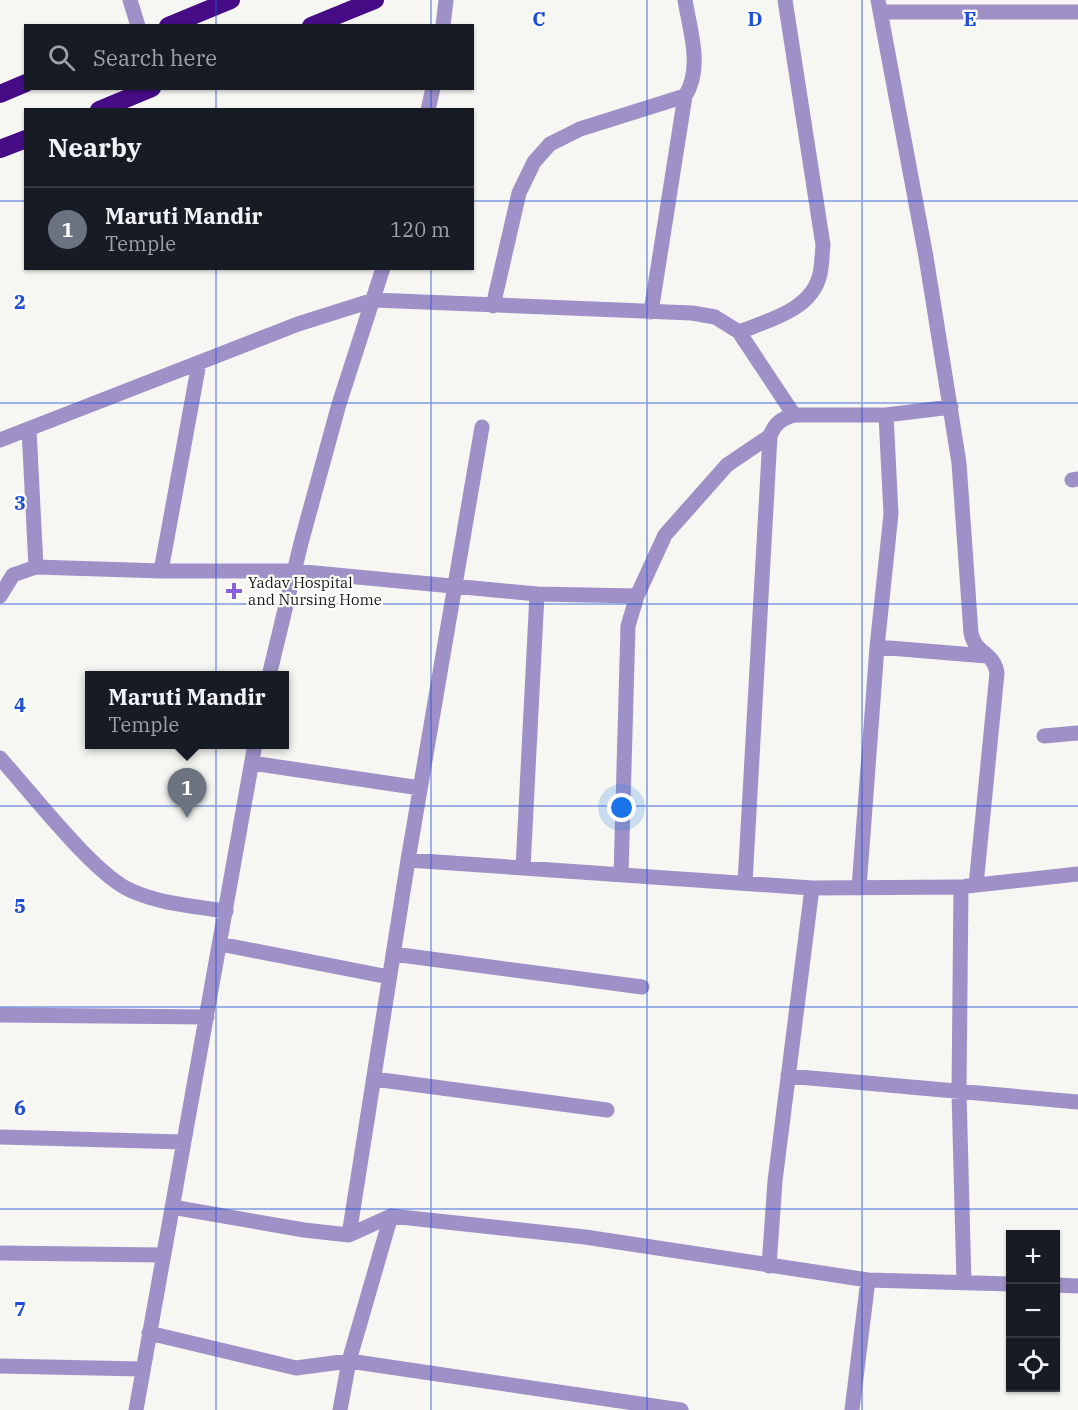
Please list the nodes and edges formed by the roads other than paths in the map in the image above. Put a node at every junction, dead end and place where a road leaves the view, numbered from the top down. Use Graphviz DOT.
graph roads {
  1 [pos="130,0"];
  2 [pos="231,0"];
  3 [pos="375,0"];
  4 [pos="446,0"];
  5 [pos="685,0"];
  6 [pos="785,0"];
  7 [pos="880,6"];
  8 [pos="1078,12"];
  9 [pos="137,24"];
  10 [pos="173,24"];
  11 [pos="316,24"];
  12 [pos="443,24"];
  13 [pos="24,84"];
  14 [pos="147,90"];
  15 [pos="433,90"];
  16 [pos="0,94"];
  17 [pos="685,96"];
  18 [pos="104,108"];
  19 [pos="428,108"];
  20 [pos="24,140"];
  21 [pos="0,149"];
  22 [pos="382,270"];
  23 [pos="374,300"];
  24 [pos="493,306"];
  25 [pos="651,312"];
  26 [pos="739,332"];
  27 [pos="199,363"];
  28 [pos="951,407"];
  29 [pos="794,415"];
  30 [pos="886,415"];
  31 [pos="482,427"];
  32 [pos="29,429"];
  33 [pos="770,436"];
  34 [pos="0,440"];
  35 [pos="36,567"];
  36 [pos="294,571"];
  37 [pos="161,572"];
  38 [pos="455,587"];
  39 [pos="537,594"];
  40 [pos="0,596"];
  41 [pos="637,596"];
  42 [pos="877,647"];
  43 [pos="989,656"];
  44 [pos="270,671"];
  45 [pos="1078,733"];
  46 [pos="1044,736"];
  47 [pos="254,749"];
  48 [pos="0,758"];
  49 [pos="252,763"];
  50 [pos="420,788"];
  51 [pos="408,860"];
  52 [pos="524,868"];
  53 [pos="1078,874"];
  54 [pos="621,875"];
  55 [pos="745,884"];
  56 [pos="968,886"];
  57 [pos="812,888"];
  58 [pos="859,888"];
  59 [pos="226,911"];
  60 [pos="220,944"];
  61 [pos="393,954"];
  62 [pos="389,977"];
  63 [pos="642,987"];
  64 [pos="0,1015"];
  65 [pos="207,1017"];
  66 [pos="788,1076"];
  67 [pos="374,1079"];
  68 [pos="959,1092"];
  69 [pos="1078,1102"];
  70 [pos="607,1110"];
  71 [pos="0,1137"];
  72 [pos="184,1142"];
  73 [pos="172,1207"];
  74 [pos="391,1216"];
  75 [pos="349,1236"];
  76 [pos="0,1253"];
  77 [pos="164,1255"];
  78 [pos="769,1266"];
  79 [pos="868,1280"];
  80 [pos="964,1283"];
  81 [pos="1006,1284"];
  82 [pos="1060,1285"];
  83 [pos="1078,1286"];
  84 [pos="149,1333"];
  85 [pos="349,1361"];
  86 [pos="0,1366"];
  87 [pos="142,1369"];
  88 [pos="136,1410"];
  89 [pos="340,1410"];
  90 [pos="681,1410"];
  91 [pos="852,1410"];
  1 -- 9 [label="street"];
  2 -- 10 [label="highway"];
  3 -- 11 [label="highway"];
  4 -- 12 [label="street"];
  5 -- 17 [label="street"];
  6 -- 26 [label="street"];
  7 -- 8 [label="street"];
  7 -- 28 [label="street"];
  13 -- 16 [label="highway"];
  14 -- 18 [label="highway"];
  15 -- 19 [label="street"];
  17 -- 24 [label="street"];
  17 -- 25 [label="street"];
  20 -- 21 [label="highway"];
  22 -- 23 [label="street"];
  23 -- 24 [label="street"];
  23 -- 27 [label="street"];
  23 -- 36 [label="street"];
  24 -- 25 [label="street"];
  25 -- 26 [label="street"];
  26 -- 29 [label="street"];
  27 -- 32 [label="street"];
  27 -- 37 [label="street"];
  28 -- 30 [label="street"];
  28 -- 43 [label="street"];
  29 -- 30 [label="street"];
  29 -- 33 [label="street"];
  30 -- 42 [label="street"];
  31 -- 38 [label="street"];
  32 -- 34 [label="street"];
  32 -- 35 [label="street"];
  33 -- 41 [label="street"];
  33 -- 55 [label="street"];
  35 -- 37 [label="street"];
  35 -- 40 [label="street"];
  36 -- 37 [label="street"];
  36 -- 38 [label="street"];
  36 -- 44 [label="street"];
  38 -- 39 [label="street"];
  38 -- 50 [label="street"];
  39 -- 41 [label="street"];
  39 -- 52 [label="street"];
  41 -- 54 [label="street"];
  42 -- 43 [label="street"];
  42 -- 58 [label="street"];
  43 -- 56 [label="street"];
  45 -- 46 [label="street"];
  47 -- 49 [label="street"];
  48 -- 59 [label="street"];
  49 -- 50 [label="street"];
  49 -- 59 [label="street"];
  50 -- 51 [label="street"];
  51 -- 52 [label="street"];
  51 -- 61 [label="street"];
  52 -- 54 [label="street"];
  53 -- 56 [label="street"];
  54 -- 55 [label="street"];
  55 -- 57 [label="street"];
  56 -- 58 [label="street"];
  56 -- 68 [label="street"];
  57 -- 58 [label="street"];
  57 -- 66 [label="street"];
  59 -- 60 [label="street"];
  60 -- 62 [label="street"];
  60 -- 65 [label="street"];
  61 -- 62 [label="street"];
  61 -- 63 [label="street"];
  62 -- 67 [label="street"];
  64 -- 65 [label="street"];
  65 -- 72 [label="street"];
  66 -- 68 [label="street"];
  66 -- 78 [label="street"];
  67 -- 70 [label="street"];
  67 -- 75 [label="street"];
  68 -- 69 [label="street"];
  68 -- 80 [label="street"];
  71 -- 72 [label="street"];
  72 -- 73 [label="street"];
  73 -- 75 [label="street"];
  73 -- 77 [label="street"];
  74 -- 75 [label="street"];
  74 -- 78 [label="street"];
  74 -- 85 [label="street"];
  76 -- 77 [label="street"];
  77 -- 84 [label="street"];
  78 -- 79 [label="street"];
  79 -- 80 [label="street"];
  79 -- 91 [label="street"];
  80 -- 81 [label="street"];
  82 -- 83 [label="street"];
  84 -- 85 [label="street"];
  84 -- 87 [label="street"];
  85 -- 89 [label="street"];
  85 -- 90 [label="street"];
  86 -- 87 [label="street"];
  87 -- 88 [label="street"];
}
